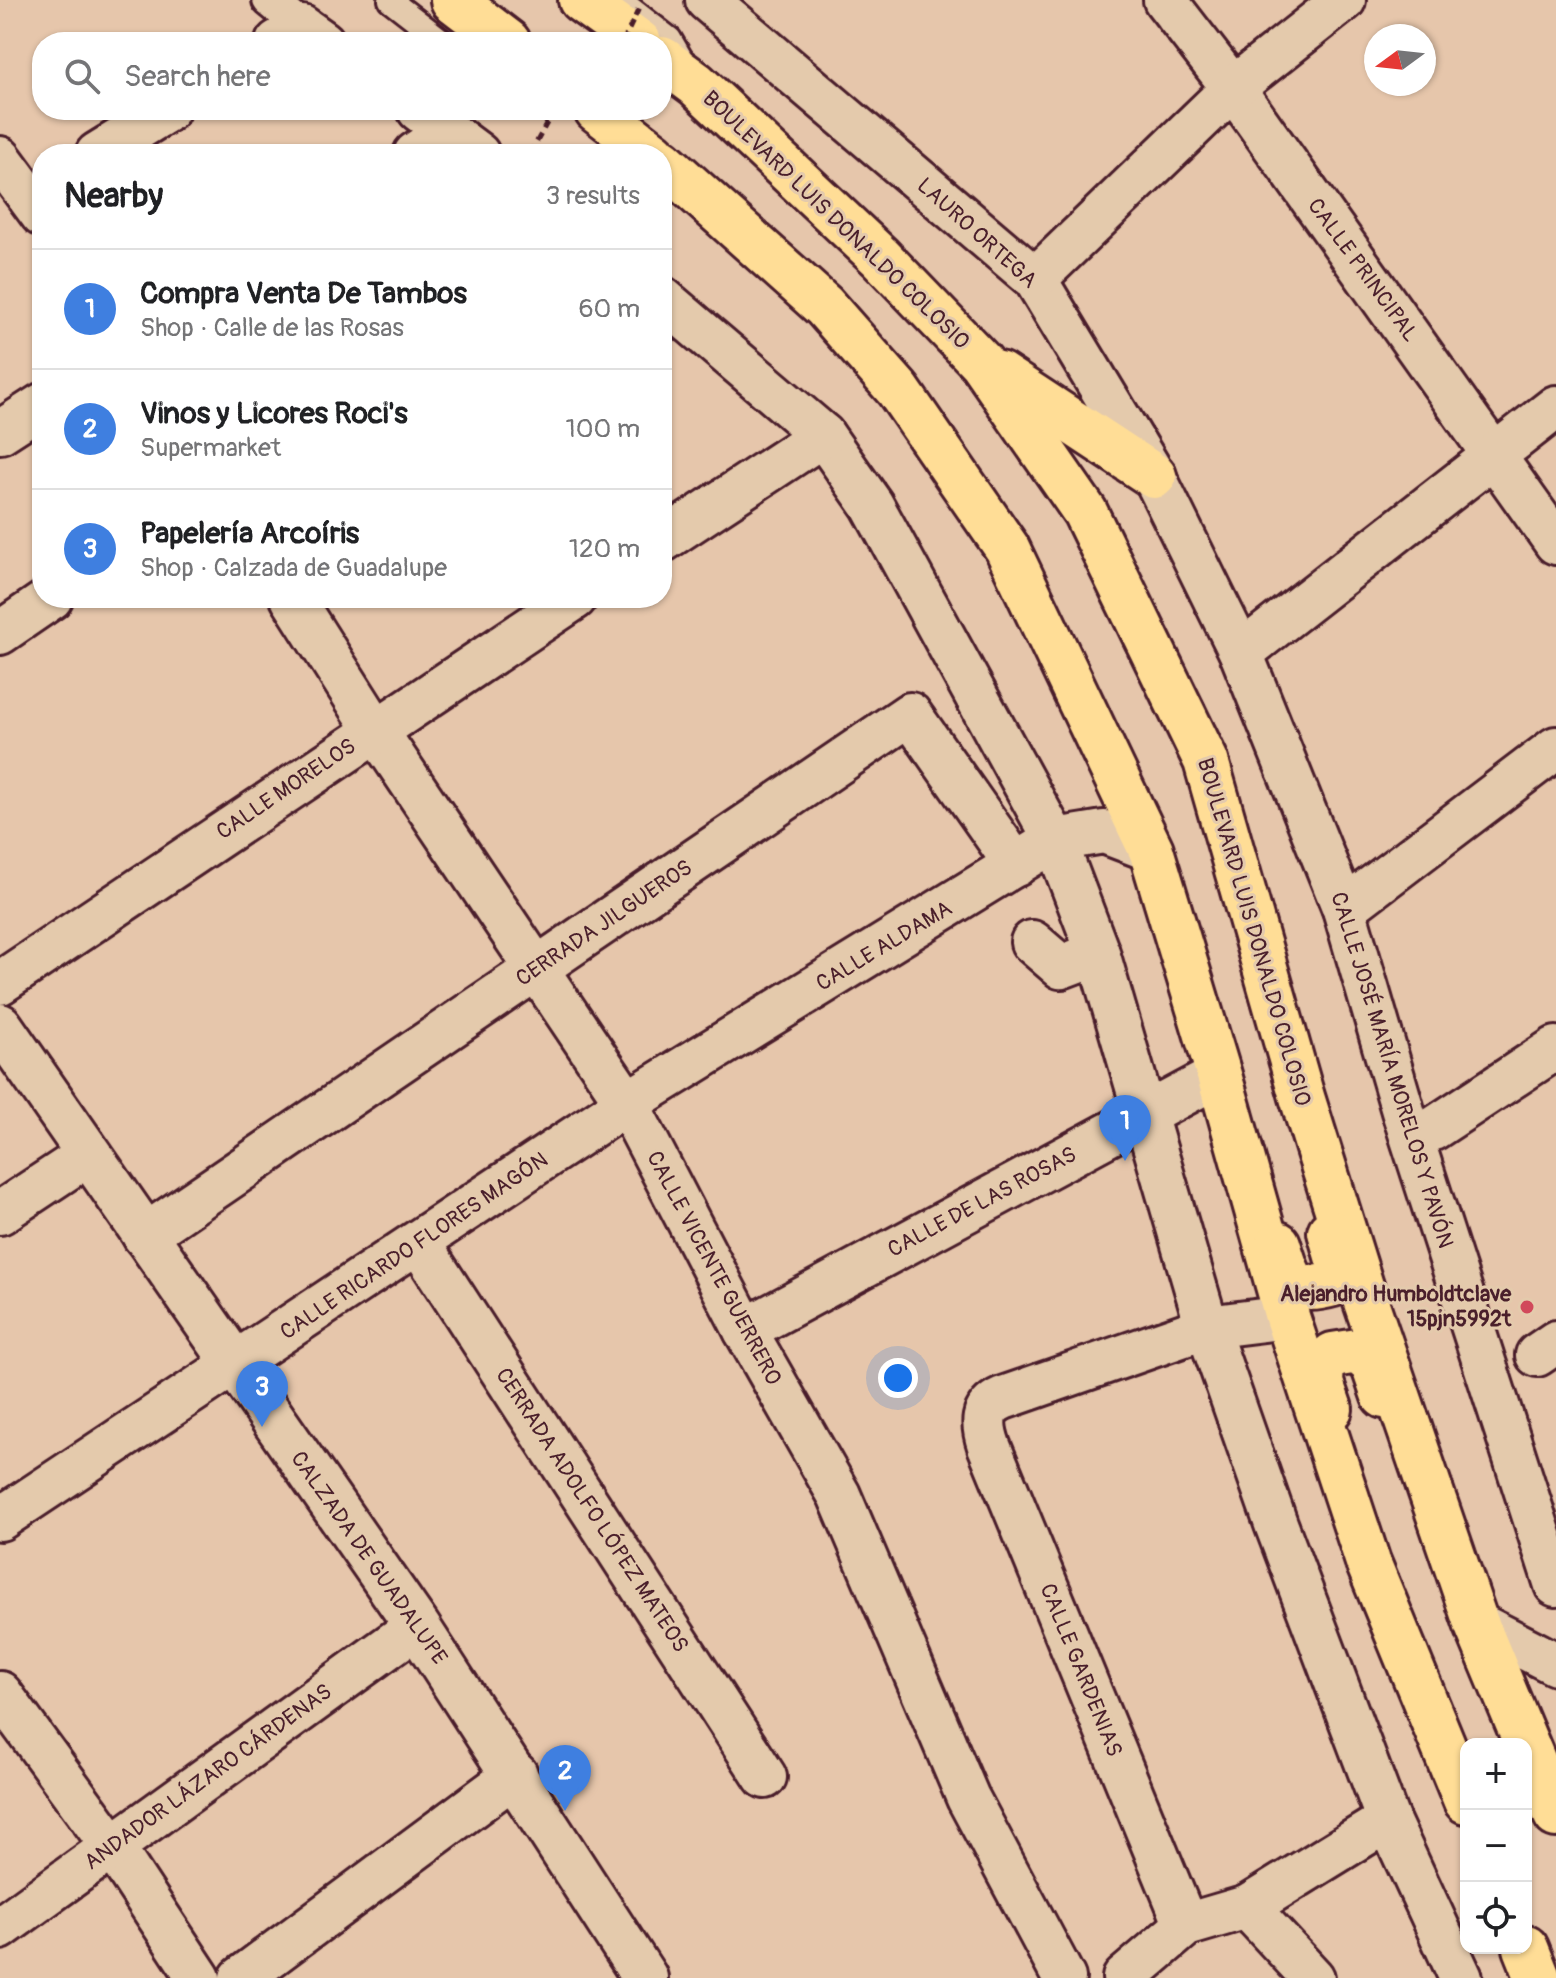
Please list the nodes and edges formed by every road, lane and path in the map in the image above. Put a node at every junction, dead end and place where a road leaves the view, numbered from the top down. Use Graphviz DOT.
graph roads {
  1 [pos="269,0"];
  2 [pos="390,0"];
  3 [pos="453,0"];
  4 [pos="581,0"];
  5 [pos="707,0"];
  6 [pos="1165,0"];
  7 [pos="1344,0"];
  8 [pos="633,15"];
  9 [pos="297,32"];
  10 [pos="431,32"];
  11 [pos="489,32"];
  12 [pos="659,32"];
  13 [pos="672,46"];
  14 [pos="679,71"];
  15 [pos="1233,88"];
  16 [pos="152,120"];
  17 [pos="549,120"];
  18 [pos="610,120"];
  19 [pos="113,144"];
  20 [pos="535,144"];
  21 [pos="641,144"];
  22 [pos="0,158"];
  23 [pos="672,170"];
  24 [pos="28,204"];
  25 [pos="1035,279"];
  26 [pos="672,307"];
  27 [pos="981,362"];
  28 [pos="1556,407"];
  29 [pos="32,411"];
  30 [pos="0,432"];
  31 [pos="823,435"];
  32 [pos="1495,455"];
  33 [pos="1154,476"];
  34 [pos="672,534"];
  35 [pos="1556,543"];
  36 [pos="36,608"];
  37 [pos="298,608"];
  38 [pos="560,608"];
  39 [pos="0,633"];
  40 [pos="1241,653"];
  41 [pos="375,729"];
  42 [pos="1556,748"];
  43 [pos="1055,840"];
  44 [pos="1151,850"];
  45 [pos="1016,865"];
  46 [pos="1344,909"];
  47 [pos="1032,942"];
  48 [pos="1098,953"];
  49 [pos="537,969"];
  50 [pos="0,983"];
  51 [pos="0,1026"];
  52 [pos="1556,1048"];
  53 [pos="1219,1075"];
  54 [pos="1302,1097"];
  55 [pos="627,1103"];
  56 [pos="1147,1114"];
  57 [pos="1232,1128"];
  58 [pos="1433,1129"];
  59 [pos="89,1154"];
  60 [pos="0,1213"];
  61 [pos="144,1236"];
  62 [pos="419,1243"];
  63 [pos="1287,1317"];
  64 [pos="1207,1327"];
  65 [pos="745,1330"];
  66 [pos="234,1366"];
  67 [pos="0,1519"];
  68 [pos="1446,1535"];
  69 [pos="1368,1562"];
  70 [pos="1556,1585"];
  71 [pos="1476,1623"];
  72 [pos="417,1626"];
  73 [pos="1556,1664"];
  74 [pos="0,1693"];
  75 [pos="516,1774"];
  76 [pos="765,1777"];
  77 [pos="1460,1786"];
  78 [pos="1555,1807"];
  79 [pos="1388,1820"];
  80 [pos="112,1846"];
  81 [pos="1247,1907"];
  82 [pos="1186,1925"];
  83 [pos="0,1928"];
  84 [pos="1528,1954"];
  85 [pos="199,1978"];
  86 [pos="241,1978"];
  87 [pos="645,1978"];
  88 [pos="1064,1978"];
  89 [pos="1124,1978"];
  90 [pos="1313,1978"];
  91 [pos="1461,1978"];
  92 [pos="1538,1978"];
  1 -- 9 [label="street"];
  2 -- 10 [label="lane"];
  3 -- 11 [label="highway"];
  4 -- 8 [label="highway"];
  5 -- 25 [label="street, LAURO ORTEGA"];
  6 -- 15 [label="street, CALLE PRINCIPAL"];
  7 -- 15 [label="street"];
  8 -- 12 [label="lane"];
  13 -- 14 [label="lane"];
  14 -- 27 [label="highway, BOULEVARD LUIS DONALDO COLOSIO"];
  15 -- 25 [label="street"];
  15 -- 32 [label="street, CALLE PRINCIPAL"];
  16 -- 19 [label="street"];
  17 -- 20 [label="path"];
  18 -- 21 [label="highway"];
  22 -- 24 [label="street"];
  23 -- 44 [label="highway"];
  25 -- 33 [label="street, LAURO ORTEGA"];
  26 -- 31 [label="street"];
  27 -- 33 [label="highway"];
  27 -- 54 [label="highway, BOULEVARD LUIS DONALDO COLOSIO"];
  28 -- 32 [label="street"];
  29 -- 30 [label="street"];
  31 -- 34 [label="street"];
  31 -- 43 [label="street"];
  32 -- 35 [label="street, CALLE PRINCIPAL"];
  32 -- 40 [label="street"];
  33 -- 40 [label="street, LAURO ORTEGA"];
  36 -- 39 [label="street"];
  37 -- 41 [label="street, CALLE VICENTE GUERRERO"];
  38 -- 41 [label="street, CALLE MORELOS"];
  40 -- 46 [label="street, CALLE JOSÉ MARÍA MORELOS Y PAVÓN"];
  41 -- 49 [label="street, CALLE VICENTE GUERRERO"];
  41 -- 50 [label="street, CALLE MORELOS"];
  42 -- 46 [label="street"];
  43 -- 44 [label="street, CALLE ALDAMA"];
  43 -- 45 [label="street, CALLE ALDAMA"];
  43 -- 48 [label="street"];
  44 -- 53 [label="highway"];
  45 -- 49 [label="street, CERRADA JILGUEROS"];
  45 -- 55 [label="street, CALLE ALDAMA"];
  46 -- 70 [label="street, CALLE JOSÉ MARÍA MORELOS Y PAVÓN"];
  47 -- 48 [label="street"];
  48 -- 56 [label="street"];
  49 -- 55 [label="street, CALLE VICENTE GUERRERO"];
  49 -- 61 [label="street, CERRADA JILGUEROS"];
  51 -- 59 [label="street, CALZADA DE GUADALUPE"];
  52 -- 58 [label="street"];
  53 -- 56 [label="street, CALLE DE LAS ROSAS"];
  53 -- 57 [label="highway"];
  54 -- 57 [label="highway"];
  54 -- 68 [label="highway, BOULEVARD LUIS DONALDO COLOSIO"];
  55 -- 62 [label="street, CALLE RICARDO FLORES MAGÓN"];
  55 -- 65 [label="street, CALLE VICENTE GUERRERO"];
  56 -- 64 [label="street"];
  56 -- 65 [label="street, CALLE DE LAS ROSAS"];
  57 -- 63 [label="highway"];
  59 -- 60 [label="street"];
  59 -- 61 [label="street, CALZADA DE GUADALUPE"];
  61 -- 66 [label="street, CALZADA DE GUADALUPE"];
  62 -- 66 [label="street, CALLE RICARDO FLORES MAGÓN"];
  62 -- 76 [label="street, CERRADA ADOLFO LÓPEZ MATEOS"];
  63 -- 64 [label="street"];
  63 -- 69 [label="highway"];
  64 -- 79 [label="street"];
  64 -- 82 [label="street, CALLE GARDENIAS"];
  65 -- 88 [label="street, CALLE VICENTE GUERRERO"];
  66 -- 67 [label="street, CALLE RICARDO FLORES MAGÓN"];
  66 -- 72 [label="street, CALZADA DE GUADALUPE"];
  68 -- 69 [label="highway"];
  68 -- 71 [label="highway, BOULEVARD LUIS DONALDO COLOSIO"];
  69 -- 77 [label="highway"];
  71 -- 73 [label="street"];
  71 -- 78 [label="highway, BOULEVARD LUIS DONALDO COLOSIO"];
  72 -- 75 [label="street, CALZADA DE GUADALUPE"];
  72 -- 80 [label="street, ANDADOR LÁZARO CÁRDENAS"];
  74 -- 80 [label="street"];
  75 -- 86 [label="street"];
  75 -- 87 [label="street, CALZADA DE GUADALUPE"];
  79 -- 81 [label="street"];
  79 -- 91 [label="street"];
  80 -- 83 [label="street, ANDADOR LÁZARO CÁRDENAS"];
  80 -- 85 [label="street"];
  81 -- 82 [label="street"];
  81 -- 90 [label="street"];
  82 -- 89 [label="street"];
  84 -- 92 [label="highway"];
}
